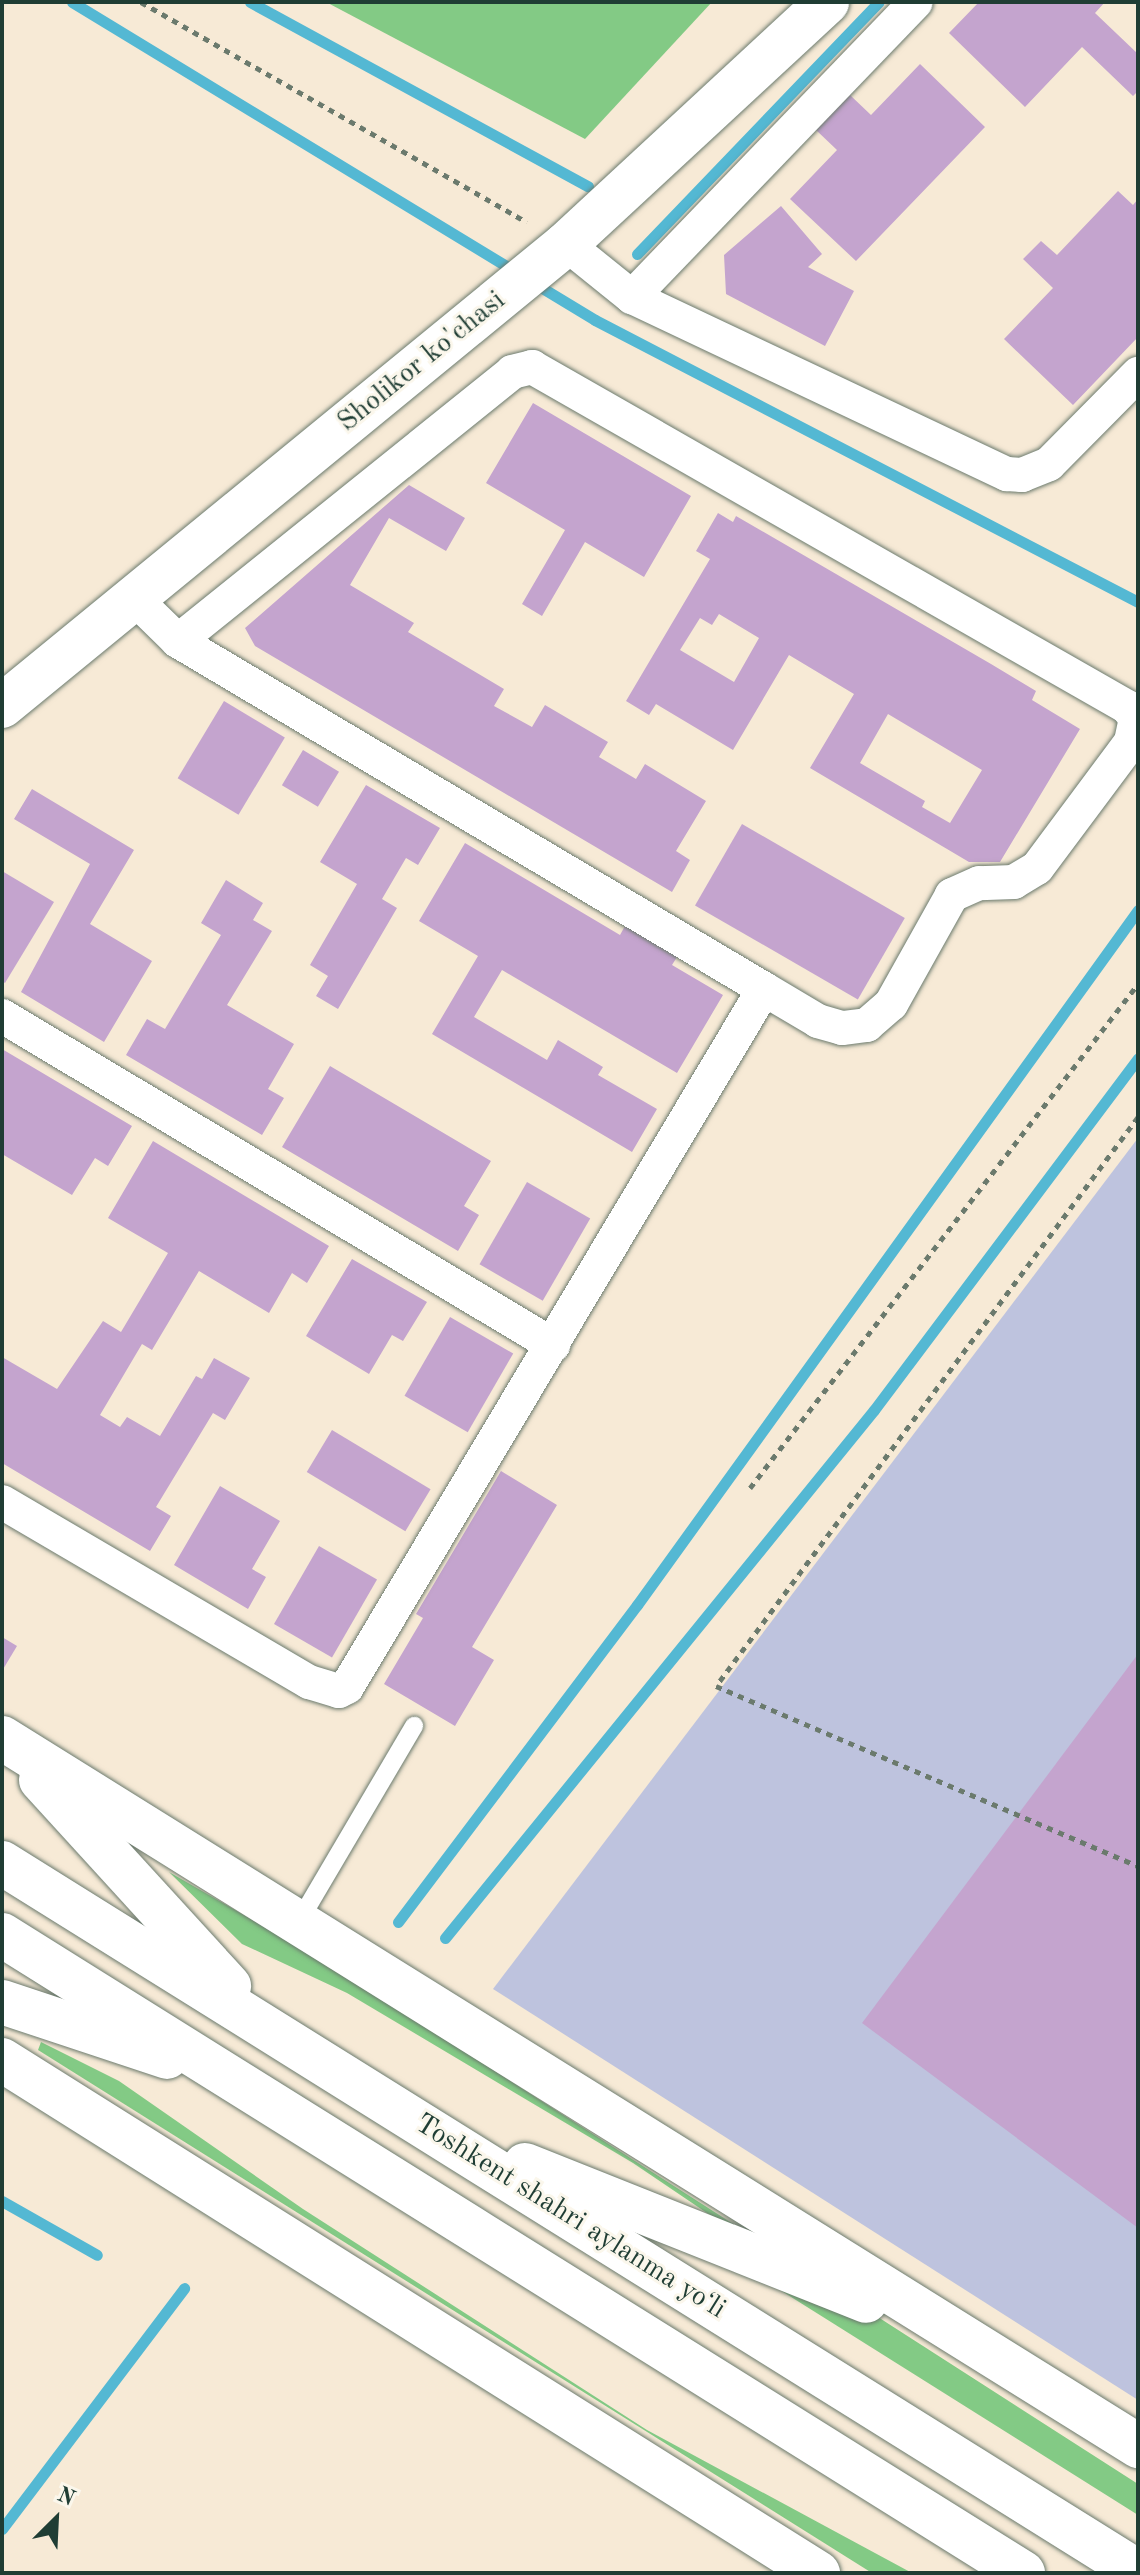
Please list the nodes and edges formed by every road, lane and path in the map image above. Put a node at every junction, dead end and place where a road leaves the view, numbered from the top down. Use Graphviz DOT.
graph roads {
  1 [pos="141,2"];
  2 [pos="827,2"];
  3 [pos="916,2"];
  4 [pos="563,247"];
  5 [pos="632,297"];
  6 [pos="1138,374"];
  7 [pos="134,598"];
  8 [pos="178,641"];
  9 [pos="2,706"];
  10 [pos="1138,984"];
  11 [pos="764,989"];
  12 [pos="2,1016"];
  13 [pos="1138,1117"];
  14 [pos="553,1345"];
  15 [pos="750,1488"];
  16 [pos="2,1502"];
  17 [pos="414,1726"];
  18 [pos="2,1738"];
  19 [pos="2,1863"];
  20 [pos="1138,1866"];
  21 [pos="298,1923"];
  22 [pos="2,1935"];
  23 [pos="2,2002"];
  24 [pos="266,2026"];
  25 [pos="2,2060"];
  26 [pos="237,2081"];
  27 [pos="420,2123"];
  28 [pos="973,2343"];
  29 [pos="1138,2446"];
  30 [pos="1138,2572"];
  31 [pos="818,2573"];
  32 [pos="1023,2573"];
  1 -- 4 [label="path"];
  2 -- 4 [label="main road, Sholikor ko'chasi"];
  3 -- 5 [label="street"];
  4 -- 5 [label="street"];
  4 -- 7 [label="main road, Sholikor ko'chasi"];
  5 -- 6 [label="street"];
  7 -- 8 [label="street"];
  7 -- 9 [label="main road, Sholikor ko'chasi"];
  8 -- 11 [label="street"];
  8 -- 11 [label="street"];
  10 -- 15 [label="path"];
  11 -- 14 [label="street"];
  12 -- 14 [label="street"];
  13 -- 20 [label="path"];
  14 -- 16 [label="street"];
  17 -- 21 [label="lane"];
  18 -- 21 [label="main road"];
  18 -- 24 [label="main road"];
  19 -- 24 [label="main road, Toshkent shahri aylanma yoʻli"];
  21 -- 28 [label="main road"];
  22 -- 26 [label="main road"];
  23 -- 26 [label="main road"];
  24 -- 27 [label="main road, Toshkent shahri aylanma yoʻli"];
  25 -- 31 [label="main road"];
  26 -- 32 [label="main road"];
  27 -- 28 [label="main road"];
  27 -- 30 [label="main road, Toshkent shahri aylanma yoʻli"];
  28 -- 29 [label="main road"];
}
